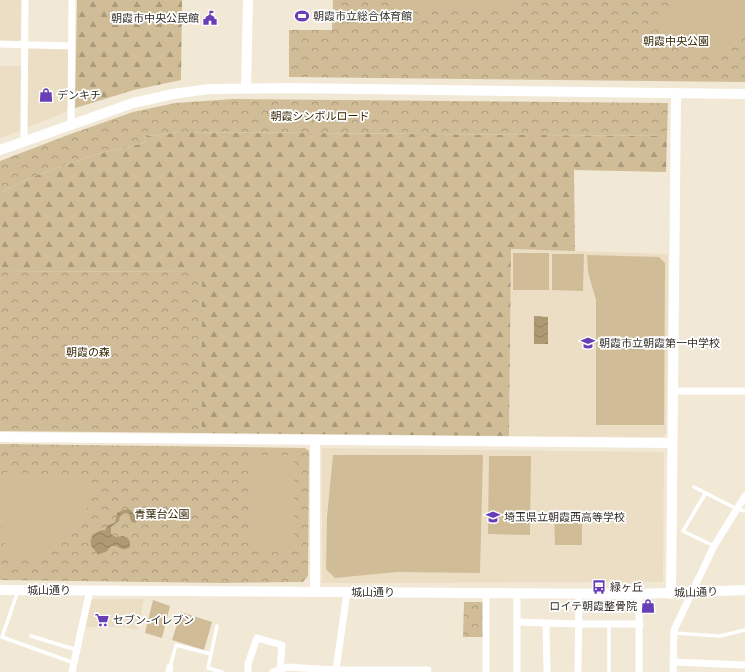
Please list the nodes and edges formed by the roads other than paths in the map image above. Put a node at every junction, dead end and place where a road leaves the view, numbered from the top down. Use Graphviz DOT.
graph roads {
  1 [pos="25,0"];
  2 [pos="72,0"];
  3 [pos="248,0"];
  4 [pos="0,44"];
  5 [pos="24,44"];
  6 [pos="72,46"];
  7 [pos="246,88"];
  8 [pos="676,94"];
  9 [pos="745,94"];
  10 [pos="71,124"];
  11 [pos="24,141"];
  12 [pos="0,150"];
  13 [pos="673,391"];
  14 [pos="745,391"];
  15 [pos="0,436"];
  16 [pos="315,440"];
  17 [pos="672,443"];
  18 [pos="694,487"];
  19 [pos="705,494"];
  20 [pos="745,496"];
  21 [pos="737,509"];
  22 [pos="745,511"];
  23 [pos="714,546"];
  24 [pos="0,590"];
  25 [pos="18,590"];
  26 [pos="90,590"];
  27 [pos="745,590"];
  28 [pos="315,592"];
  29 [pos="348,592"];
  30 [pos="486,593"];
  31 [pos="517,593"];
  32 [pos="691,593"];
  33 [pos="579,594"];
  34 [pos="639,594"];
  35 [pos="671,594"];
  36 [pos="518,622"];
  37 [pos="546,623"];
  38 [pos="578,624"];
  39 [pos="608,624"];
  40 [pos="640,624"];
  41 [pos="217,626"];
  42 [pos="745,630"];
  43 [pos="674,633"];
  44 [pos="31,636"];
  45 [pos="77,650"];
  46 [pos="211,654"];
  47 [pos="674,662"];
  48 [pos="74,663"];
  49 [pos="745,665"];
  50 [pos="170,669"];
  51 [pos="336,670"];
  52 [pos="276,671"];
  53 [pos="72,672"];
  54 [pos="222,672"];
  55 [pos="248,672"];
  56 [pos="427,672"];
  57 [pos="486,672"];
  58 [pos="516,672"];
  59 [pos="547,672"];
  60 [pos="578,672"];
  61 [pos="609,672"];
  62 [pos="639,672"];
  63 [pos="673,672"];
  1 -- 5 [label="street"];
  2 -- 6 [label="street"];
  3 -- 7 [label="street"];
  4 -- 5 [label="street"];
  5 -- 6 [label="street"];
  5 -- 11 [label="street"];
  6 -- 10 [label="street"];
  7 -- 8 [label="street"];
  7 -- 10 [label="street"];
  8 -- 9 [label="street"];
  8 -- 13 [label="street"];
  10 -- 11 [label="street"];
  11 -- 12 [label="street"];
  13 -- 14 [label="street"];
  13 -- 17 [label="street"];
  15 -- 16 [label="street"];
  16 -- 17 [label="street"];
  16 -- 28 [label="street"];
  17 -- 35 [label="street"];
  18 -- 19 [label="lane"];
  19 -- 21 [label="lane"];
  19 -- 23 [label="lane"];
  20 -- 21 [label="street"];
  21 -- 22 [label="lane"];
  21 -- 23 [label="street"];
  23 -- 32 [label="street"];
  24 -- 25 [label="street, 城山通り"];
  25 -- 26 [label="street, 城山通り"];
  25 -- 48 [label="lane"];
  26 -- 28 [label="street, 城山通り"];
  26 -- 45 [label="street"];
  27 -- 32 [label="street, 城山通り"];
  28 -- 29 [label="street, 城山通り"];
  29 -- 30 [label="street, 城山通り"];
  29 -- 51 [label="street"];
  30 -- 31 [label="street, 城山通り"];
  30 -- 57 [label="street"];
  31 -- 33 [label="street, 城山通り"];
  31 -- 36 [label="street"];
  32 -- 35 [label="street, 城山通り"];
  32 -- 43 [label="street"];
  33 -- 34 [label="street, 城山通り"];
  33 -- 38 [label="street"];
  34 -- 35 [label="street, 城山通り"];
  34 -- 40 [label="street"];
  36 -- 37 [label="street"];
  36 -- 58 [label="street"];
  37 -- 38 [label="street"];
  37 -- 59 [label="street"];
  38 -- 39 [label="street"];
  38 -- 60 [label="street"];
  39 -- 40 [label="street"];
  39 -- 61 [label="lane"];
  40 -- 62 [label="street"];
  41 -- 46 [label="lane"];
  42 -- 43 [label="lane"];
  43 -- 47 [label="street"];
  44 -- 45 [label="lane"];
  45 -- 48 [label="street"];
  46 -- 50 [label="lane"];
  46 -- 54 [label="lane"];
  47 -- 49 [label="street"];
  47 -- 63 [label="street"];
  48 -- 53 [label="street"];
  51 -- 52 [label="street"];
  51 -- 56 [label="street"];
  52 -- 55 [label="street"];
}
